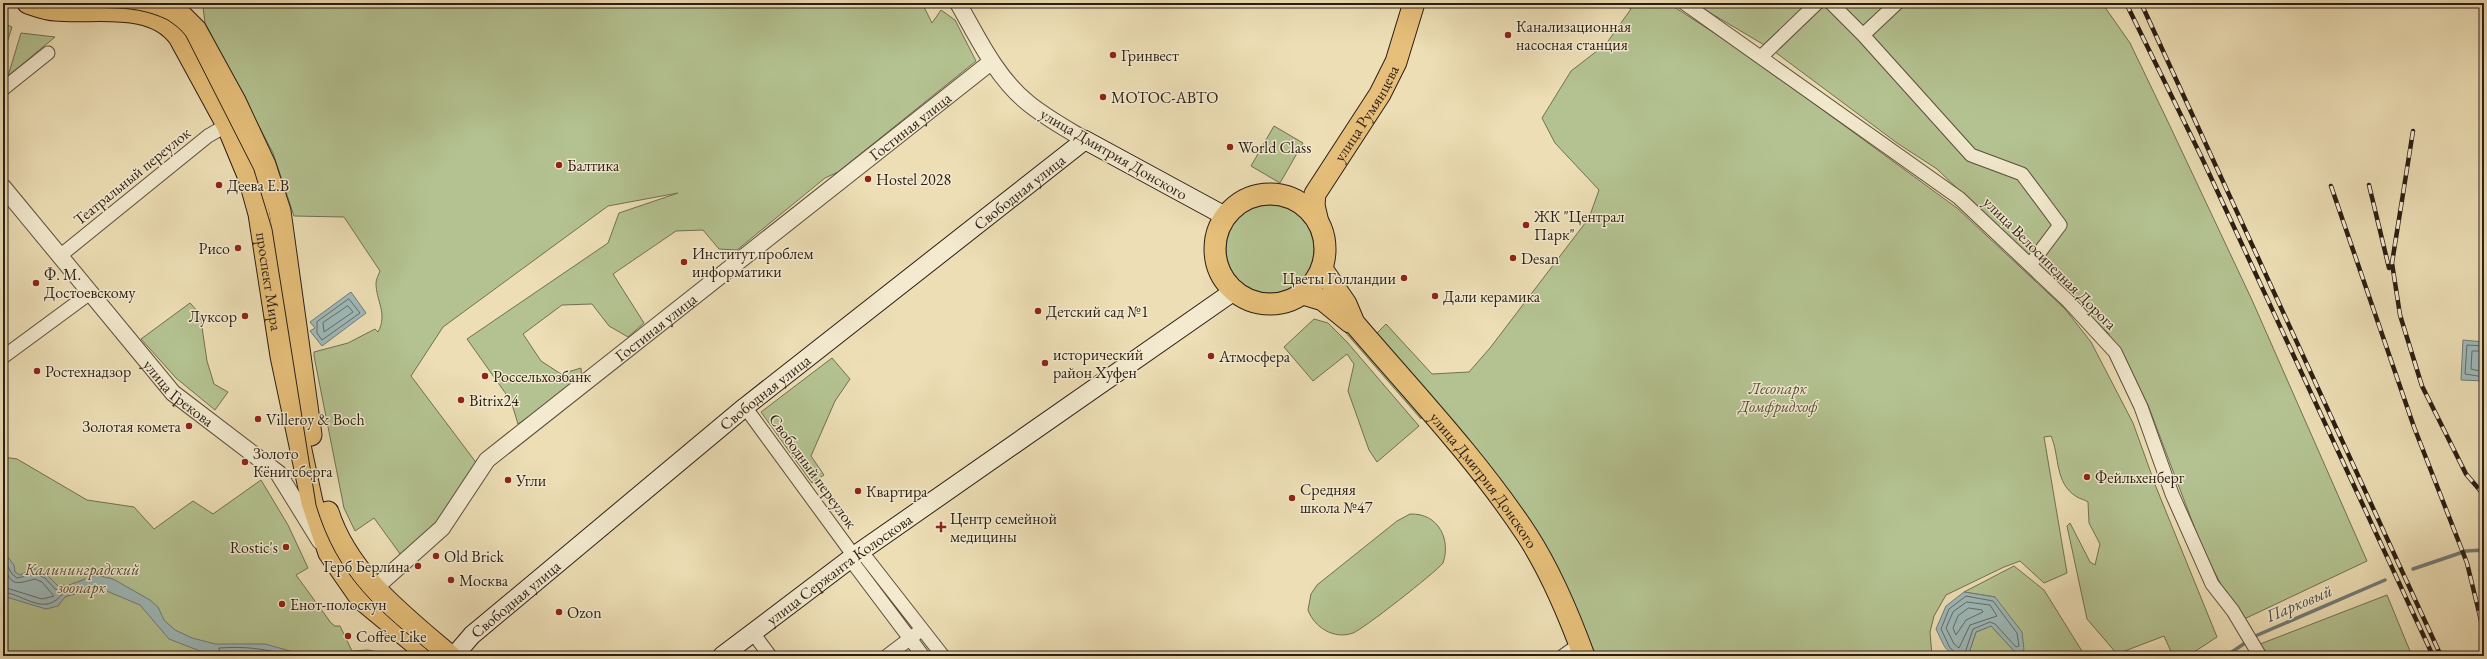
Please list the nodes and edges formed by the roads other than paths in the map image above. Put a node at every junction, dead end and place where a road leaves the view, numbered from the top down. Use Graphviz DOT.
graph roads {
  1 [pos="28,3"];
  2 [pos="958,3"];
  3 [pos="1400,3"];
  4 [pos="1414,3"];
  5 [pos="1684,3"];
  6 [pos="1817,3"];
  7 [pos="1831,3"];
  8 [pos="1897,3"];
  9 [pos="175,5"];
  10 [pos="126,6"];
  11 [pos="187,33"];
  12 [pos="1863,34"];
  13 [pos="48,53"];
  14 [pos="1762,56"];
  15 [pos="991,62"];
  16 [pos="3,89"];
  17 [pos="227,125"];
  18 [pos="1085,140"];
  19 [pos="3,187"];
  20 [pos="1283,195"];
  21 [pos="1225,216"];
  22 [pos="1317,218"];
  23 [pos="61,255"];
  24 [pos="2030,265"];
  25 [pos="1322,269"];
  26 [pos="1234,291"];
  27 [pos="90,292"];
  28 [pos="1303,294"];
  29 [pos="1354,324"];
  30 [pos="3,358"];
  31 [pos="745,407"];
  32 [pos="329,553"];
  33 [pos="855,555"];
  34 [pos="368,594"];
  35 [pos="922,629"];
  36 [pos="752,633"];
  37 [pos="909,639"];
  38 [pos="1582,650"];
  39 [pos="2258,654"];
  40 [pos="430,656"];
  41 [pos="450,656"];
  42 [pos="454,656"];
  43 [pos="722,656"];
  44 [pos="770,656"];
  45 [pos="887,656"];
  46 [pos="923,656"];
  47 [pos="943,656"];
  48 [pos="1563,656"];
  1 -- 10 [label="main road, проспект Мира"];
  2 -- 15 [label="street, улица Дмитрия Донского"];
  3 -- 20 [label="main road, улица Румянцева"];
  4 -- 22 [label="main road, улица Румянцева"];
  5 -- 14 [label="street, улица Велосипедная Дорога"];
  6 -- 14 [label="street"];
  7 -- 12 [label="street"];
  8 -- 12 [label="street"];
  9 -- 11 [label="main road"];
  10 -- 11 [label="main road, проспект Мира"];
  11 -- 17 [label="main road, проспект Мира"];
  11 -- 34 [label="main road, проспект Мира"];
  12 -- 24 [label="street"];
  13 -- 16 [label="street"];
  14 -- 24 [label="street, улица Велосипедная Дорога"];
  15 -- 18 [label="street, улица Дмитрия Донского"];
  15 -- 34 [label="street, Гостиная улица"];
  17 -- 23 [label="street, Театральный переулок"];
  17 -- 32 [label="main road, проспект Мира"];
  18 -- 21 [label="main road, улица Дмитрия Донского"];
  18 -- 31 [label="main road, Свободная улица"];
  19 -- 23 [label="street, улица Грекова"];
  20 -- 21 [label="main road"];
  20 -- 22 [label="main road"];
  21 -- 26 [label="main road"];
  22 -- 25 [label="main road"];
  23 -- 27 [label="street, улица Грекова"];
  24 -- 39 [label="street, улица Велосипедная Дорога"];
  25 -- 28 [label="main road"];
  25 -- 29 [label="main road, улица Дмитрия Донского"];
  26 -- 28 [label="main road"];
  26 -- 33 [label="main road, улица Сержанта Колоскова"];
  27 -- 30 [label="street"];
  27 -- 32 [label="street, улица Грекова"];
  28 -- 29 [label="main road, улица Дмитрия Донского"];
  29 -- 38 [label="main road, улица Дмитрия Донского"];
  31 -- 33 [label="street, Свободный переулок"];
  31 -- 42 [label="main road, Свободная улица"];
  32 -- 34 [label="main road, проспект Мира"];
  33 -- 35 [label="street"];
  33 -- 36 [label="main road, улица Сержанта Колоскова"];
  33 -- 37 [label="street"];
  34 -- 40 [label="main road, проспект Мира"];
  34 -- 41 [label="main road, проспект Мира"];
  35 -- 37 [label="street"];
  35 -- 47 [label="street"];
  36 -- 43 [label="main road, улица Сержанта Колоскова"];
  36 -- 44 [label="street"];
  37 -- 45 [label="street"];
  37 -- 46 [label="street"];
  38 -- 48 [label="street"];
}
